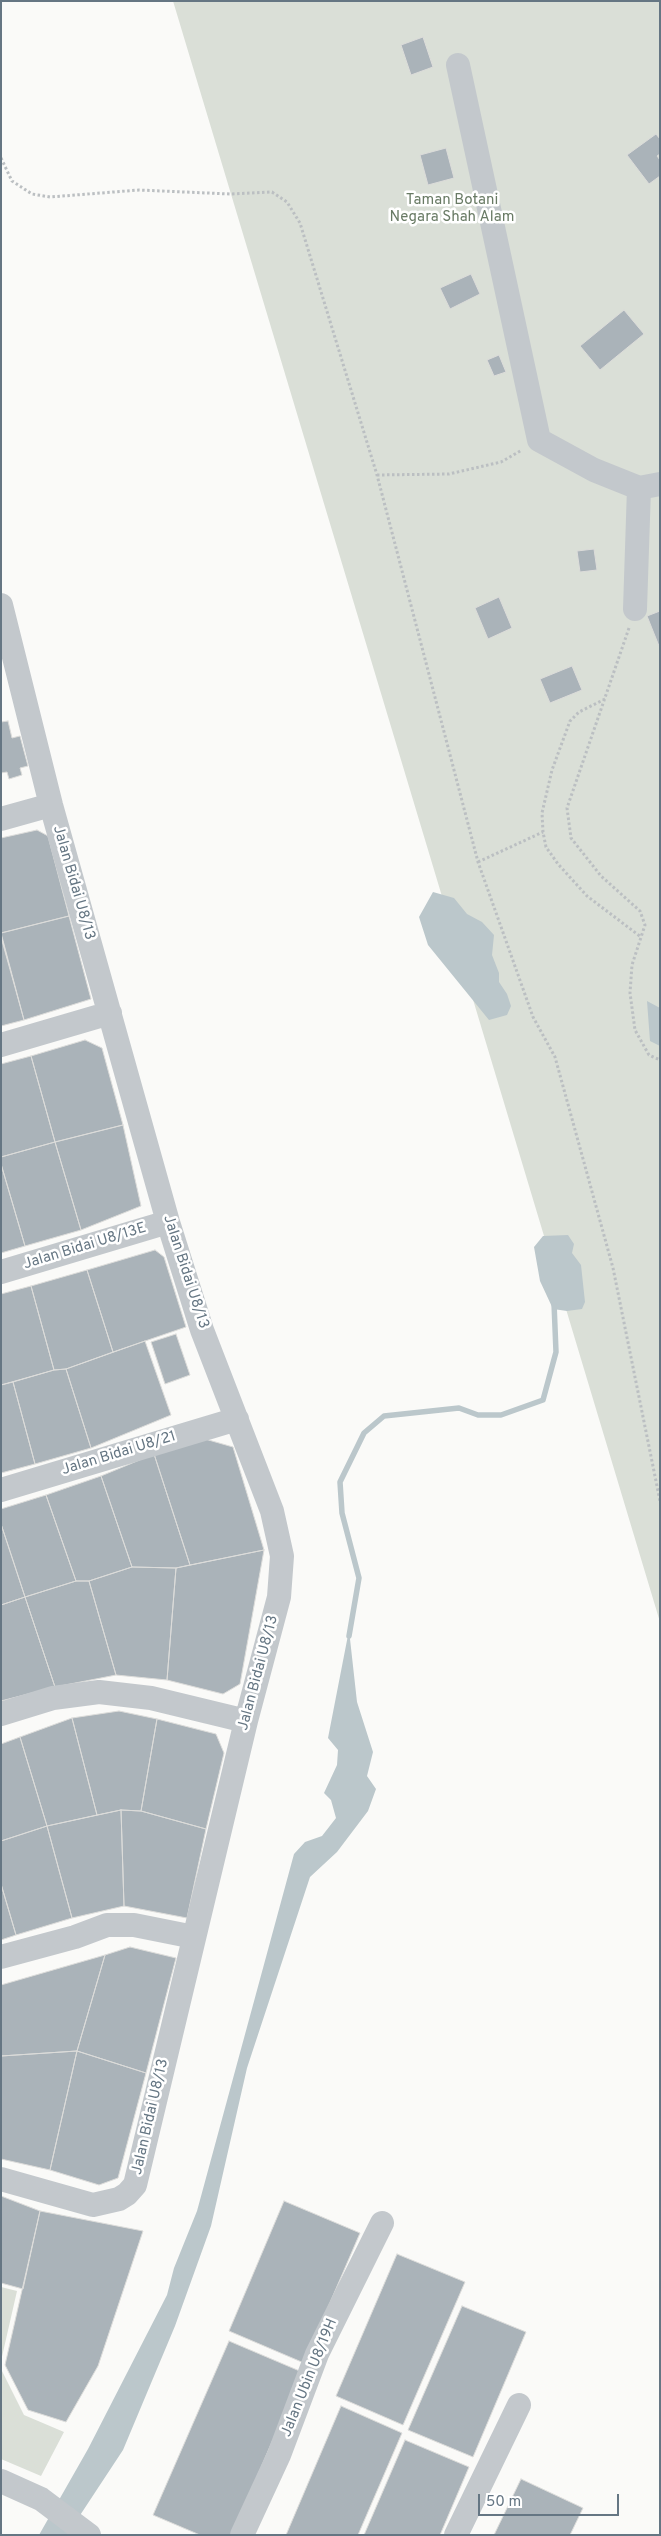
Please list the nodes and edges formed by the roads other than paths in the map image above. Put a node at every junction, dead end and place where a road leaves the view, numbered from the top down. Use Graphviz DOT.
graph roads {
  1 [pos="458,65"];
  2 [pos="649,486"];
  3 [pos="1,605"];
  4 [pos="635,609"];
  5 [pos="51,805"];
  6 [pos="1,818"];
  7 [pos="110,1013"];
  8 [pos="1,1045"];
  9 [pos="168,1222"];
  10 [pos="1,1272"];
  11 [pos="237,1419"];
  12 [pos="1,1490"];
  13 [pos="1,1714"];
  14 [pos="246,1721"];
  15 [pos="194,1937"];
  16 [pos="1,1957"];
  17 [pos="1,2179"];
  18 [pos="382,2223"];
  19 [pos="518,2405"];
  20 [pos="1,2481"];
  21 [pos="89,2535"];
  22 [pos="242,2535"];
  23 [pos="456,2535"];
  1 -- 2 [label="street"];
  2 -- 4 [label="street"];
  3 -- 5 [label="street, Jalan Bidai U8/13"];
  5 -- 6 [label="street"];
  5 -- 7 [label="street, Jalan Bidai U8/13"];
  7 -- 8 [label="street"];
  7 -- 9 [label="street, Jalan Bidai U8/13"];
  9 -- 10 [label="street, Jalan Bidai U8/13E"];
  9 -- 11 [label="street, Jalan Bidai U8/13"];
  11 -- 12 [label="street, Jalan Bidai U8/21"];
  11 -- 14 [label="street, Jalan Bidai U8/13"];
  13 -- 14 [label="street"];
  14 -- 15 [label="street, Jalan Bidai U8/13"];
  15 -- 16 [label="street"];
  15 -- 17 [label="street, Jalan Bidai U8/13"];
  18 -- 22 [label="street, Jalan Ubin U8/19H"];
  19 -- 23 [label="street"];
  20 -- 21 [label="street"];
}
